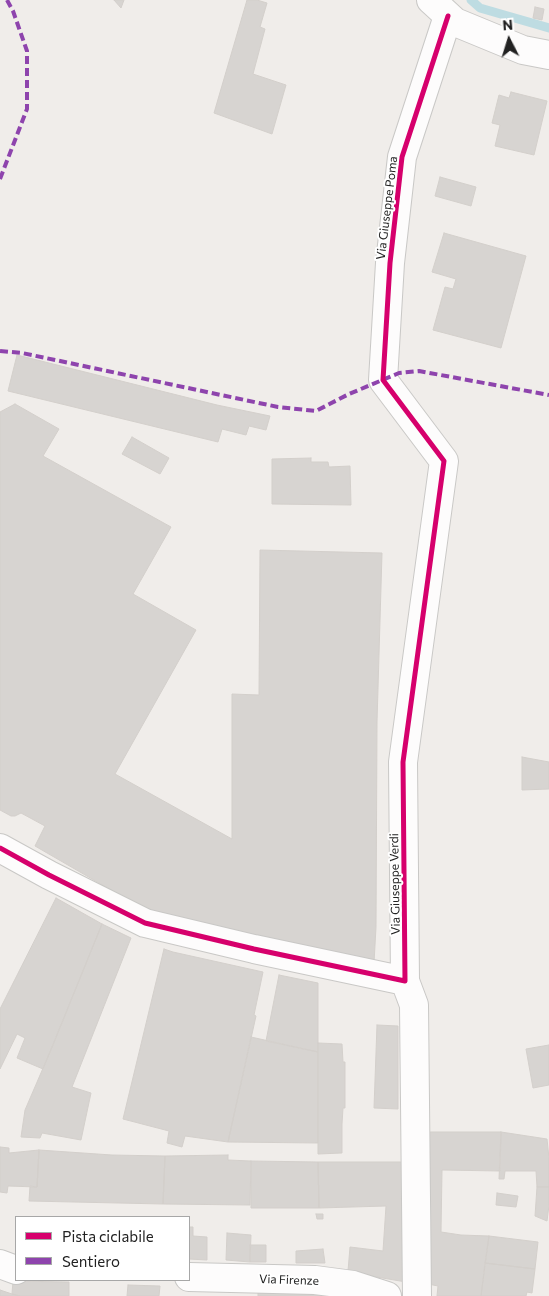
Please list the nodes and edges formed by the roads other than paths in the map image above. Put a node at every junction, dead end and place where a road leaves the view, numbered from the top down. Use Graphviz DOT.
graph roads {
  1 [pos="440,8"];
  2 [pos="549,55"];
  3 [pos="383,380"];
  4 [pos="0,848"];
  5 [pos="405,981"];
  6 [pos="0,1264"];
  7 [pos="15,1270"];
  8 [pos="190,1277"];
  9 [pos="387,1296"];
  10 [pos="417,1296"];
  1 -- 2 [label="street, Via Giuseppe Poma"];
  1 -- 3 [label="street, Via Giuseppe Poma"];
  3 -- 5 [label="street, Via Giuseppe Verdi"];
  4 -- 5 [label="street"];
  5 -- 10 [label="street, Via Giuseppe Verdi"];
  6 -- 7 [label="street"];
  8 -- 9 [label="street, Via Firenze"];
}
